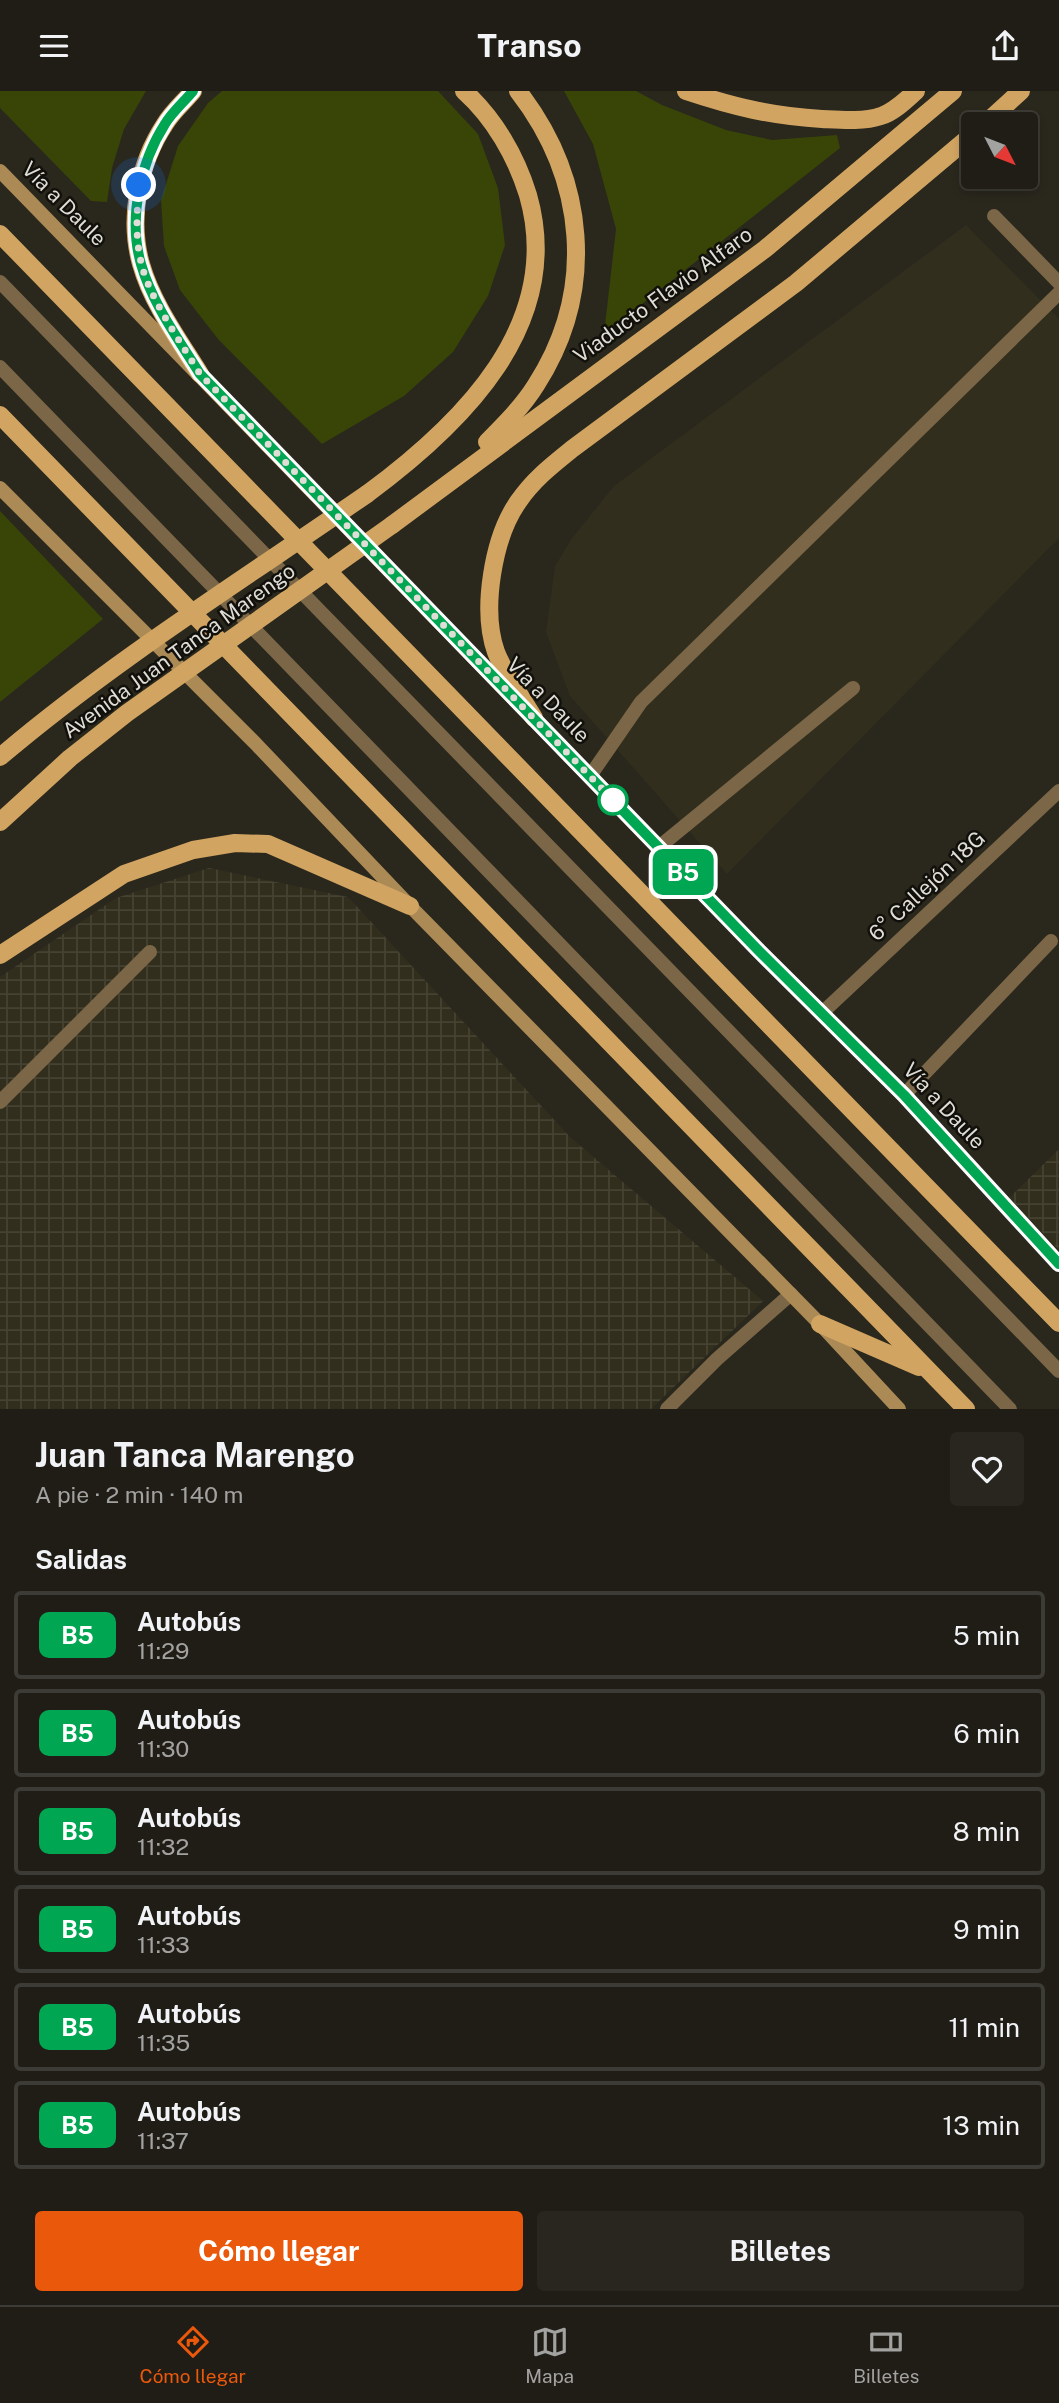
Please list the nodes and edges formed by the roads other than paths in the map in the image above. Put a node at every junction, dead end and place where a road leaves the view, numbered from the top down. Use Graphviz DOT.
graph roads {
  1 [pos="193,91"];
  2 [pos="464,91"];
  3 [pos="518,91"];
  4 [pos="686,91"];
  5 [pos="916,91"];
  6 [pos="953,91"];
  7 [pos="1021,91"];
  8 [pos="998,112"];
  9 [pos="961,144"];
  10 [pos="0,171"];
  11 [pos="995,216"];
  12 [pos="0,235"];
  13 [pos="0,282"];
  14 [pos="1059,283"];
  15 [pos="1059,293"];
  16 [pos="0,367"];
  17 [pos="200,374"];
  18 [pos="0,415"];
  19 [pos="454,478"];
  20 [pos="0,488"];
  21 [pos="391,525"];
  22 [pos="852,688"];
  23 [pos="534,718"];
  24 [pos="0,757"];
  25 [pos="590,776"];
  26 [pos="1059,791"];
  27 [pos="0,822"];
  28 [pos="659,847"];
  29 [pos="410,906"];
  30 [pos="1051,941"];
  31 [pos="150,952"];
  32 [pos="0,955"];
  33 [pos="823,1013"];
  34 [pos="904,1095"];
  35 [pos="0,1102"];
  36 [pos="1059,1264"];
  37 [pos="791,1294"];
  38 [pos="1059,1322"];
  39 [pos="820,1324"];
  40 [pos="928,1371"];
  41 [pos="1059,1371"];
  42 [pos="667,1409"];
  43 [pos="899,1409"];
  44 [pos="966,1409"];
  45 [pos="1010,1409"];
  1 -- 17 [label="main road"];
  2 -- 24 [label="main road, Avenida Juan Tanca Marengo, bridge"];
  3 -- 19 [label="main road"];
  4 -- 5 [label="main road"];
  6 -- 19 [label="main road, Viaducto Flavio Alfaro"];
  7 -- 8 [label="main road"];
  9 -- 23 [label="main road"];
  10 -- 17 [label="main road, Vía a Daule"];
  11 -- 14 [label="street"];
  12 -- 38 [label="main road"];
  13 -- 41 [label="street"];
  15 -- 25 [label="street"];
  16 -- 45 [label="street"];
  17 -- 23 [label="main road, Vía a Daule"];
  18 -- 40 [label="main road"];
  19 -- 21 [label="main road, Viaducto Flavio Alfaro"];
  20 -- 29 [label="main road"];
  21 -- 27 [label="main road, Avenida Juan Tanca Marengo, bridge"];
  22 -- 28 [label="street"];
  23 -- 25 [label="main road, Vía a Daule"];
  25 -- 28 [label="main road, Vía a Daule"];
  26 -- 33 [label="street, 6° Callejón 18G"];
  28 -- 33 [label="main road, Vía a Daule"];
  29 -- 32 [label="main road"];
  29 -- 37 [label="main road"];
  30 -- 34 [label="street"];
  31 -- 35 [label="street"];
  33 -- 34 [label="main road, Vía a Daule"];
  34 -- 36 [label="main road, Vía a Daule"];
  37 -- 39 [label="main road"];
  37 -- 42 [label="street"];
  39 -- 40 [label="main road"];
  39 -- 43 [label="main road"];
  40 -- 44 [label="main road"];
}
